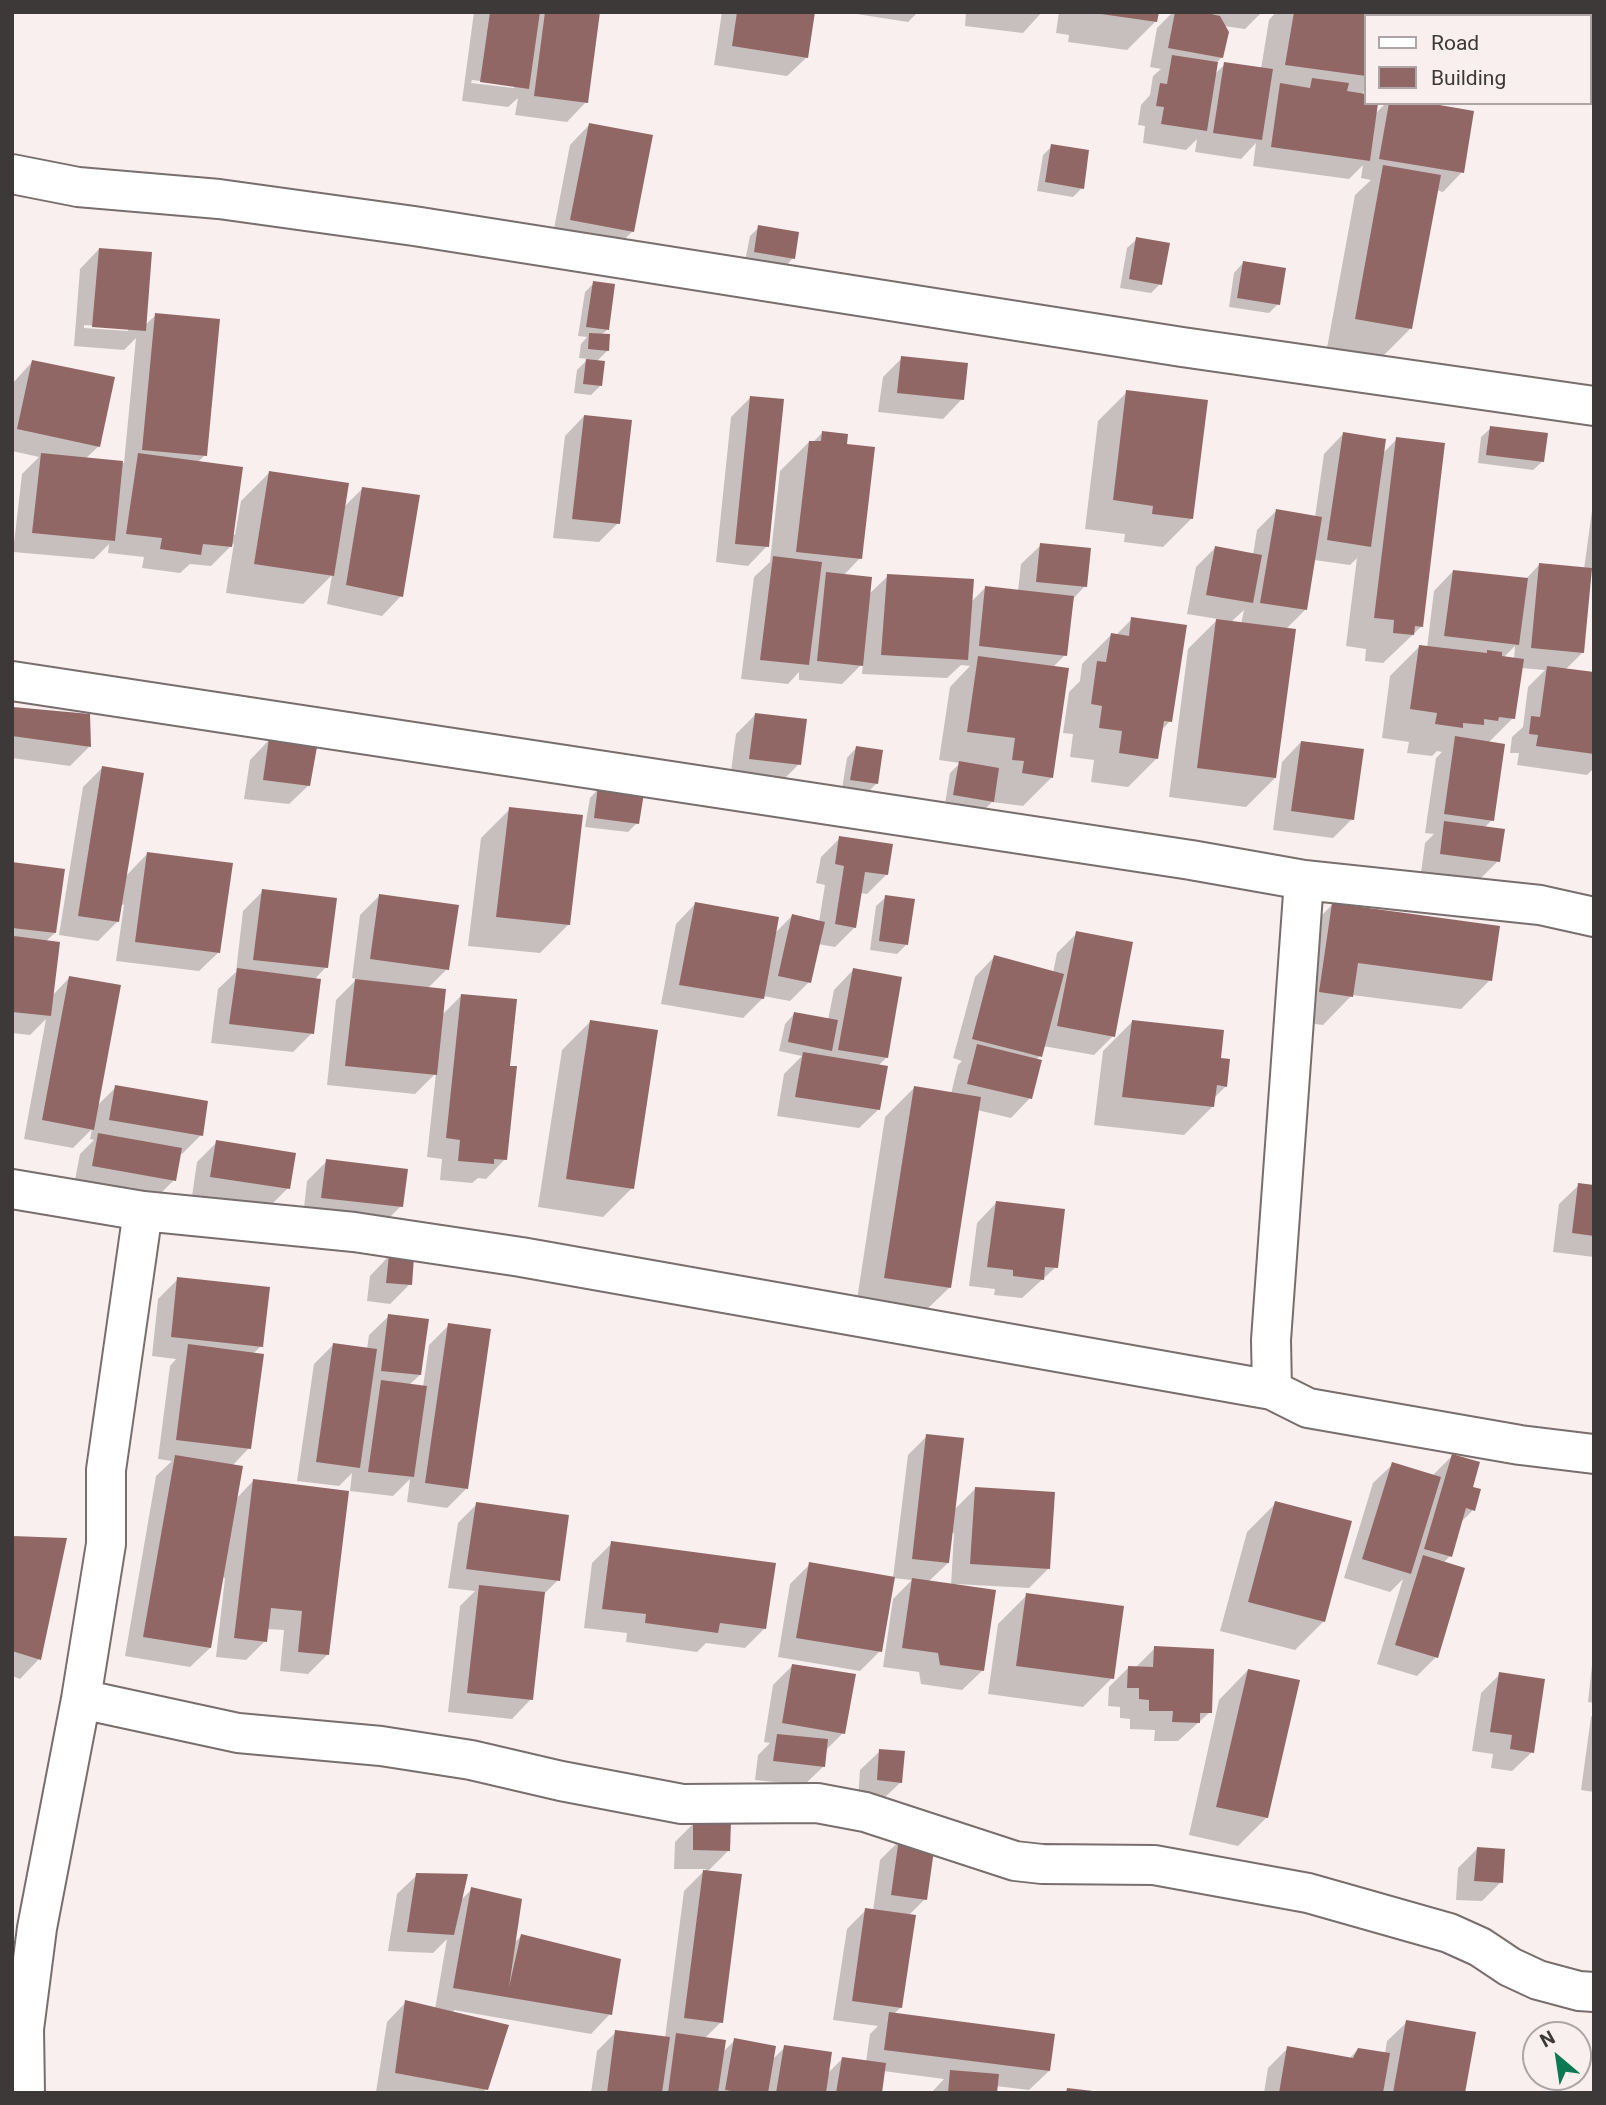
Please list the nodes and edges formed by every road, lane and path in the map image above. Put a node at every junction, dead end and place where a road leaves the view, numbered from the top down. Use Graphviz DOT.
graph roads {
  1 [pos="12,174"];
  2 [pos="1594,406"];
  3 [pos="12,681"];
  4 [pos="1304,880"];
  5 [pos="1594,917"];
  6 [pos="12,1189"];
  7 [pos="142,1211"];
  8 [pos="1272,1390"];
  9 [pos="1594,1454"];
  10 [pos="81,1699"];
  11 [pos="1594,1992"];
  12 [pos="18,2024"];
  13 [pos="25,2093"];
  1 -- 2 [label="street"];
  3 -- 4 [label="street"];
  4 -- 5 [label="street"];
  4 -- 8 [label="street"];
  6 -- 7 [label="street"];
  7 -- 8 [label="street"];
  7 -- 10 [label="street"];
  8 -- 9 [label="street"];
  10 -- 11 [label="street"];
  10 -- 12 [label="street"];
  12 -- 13 [label="street"];
}
